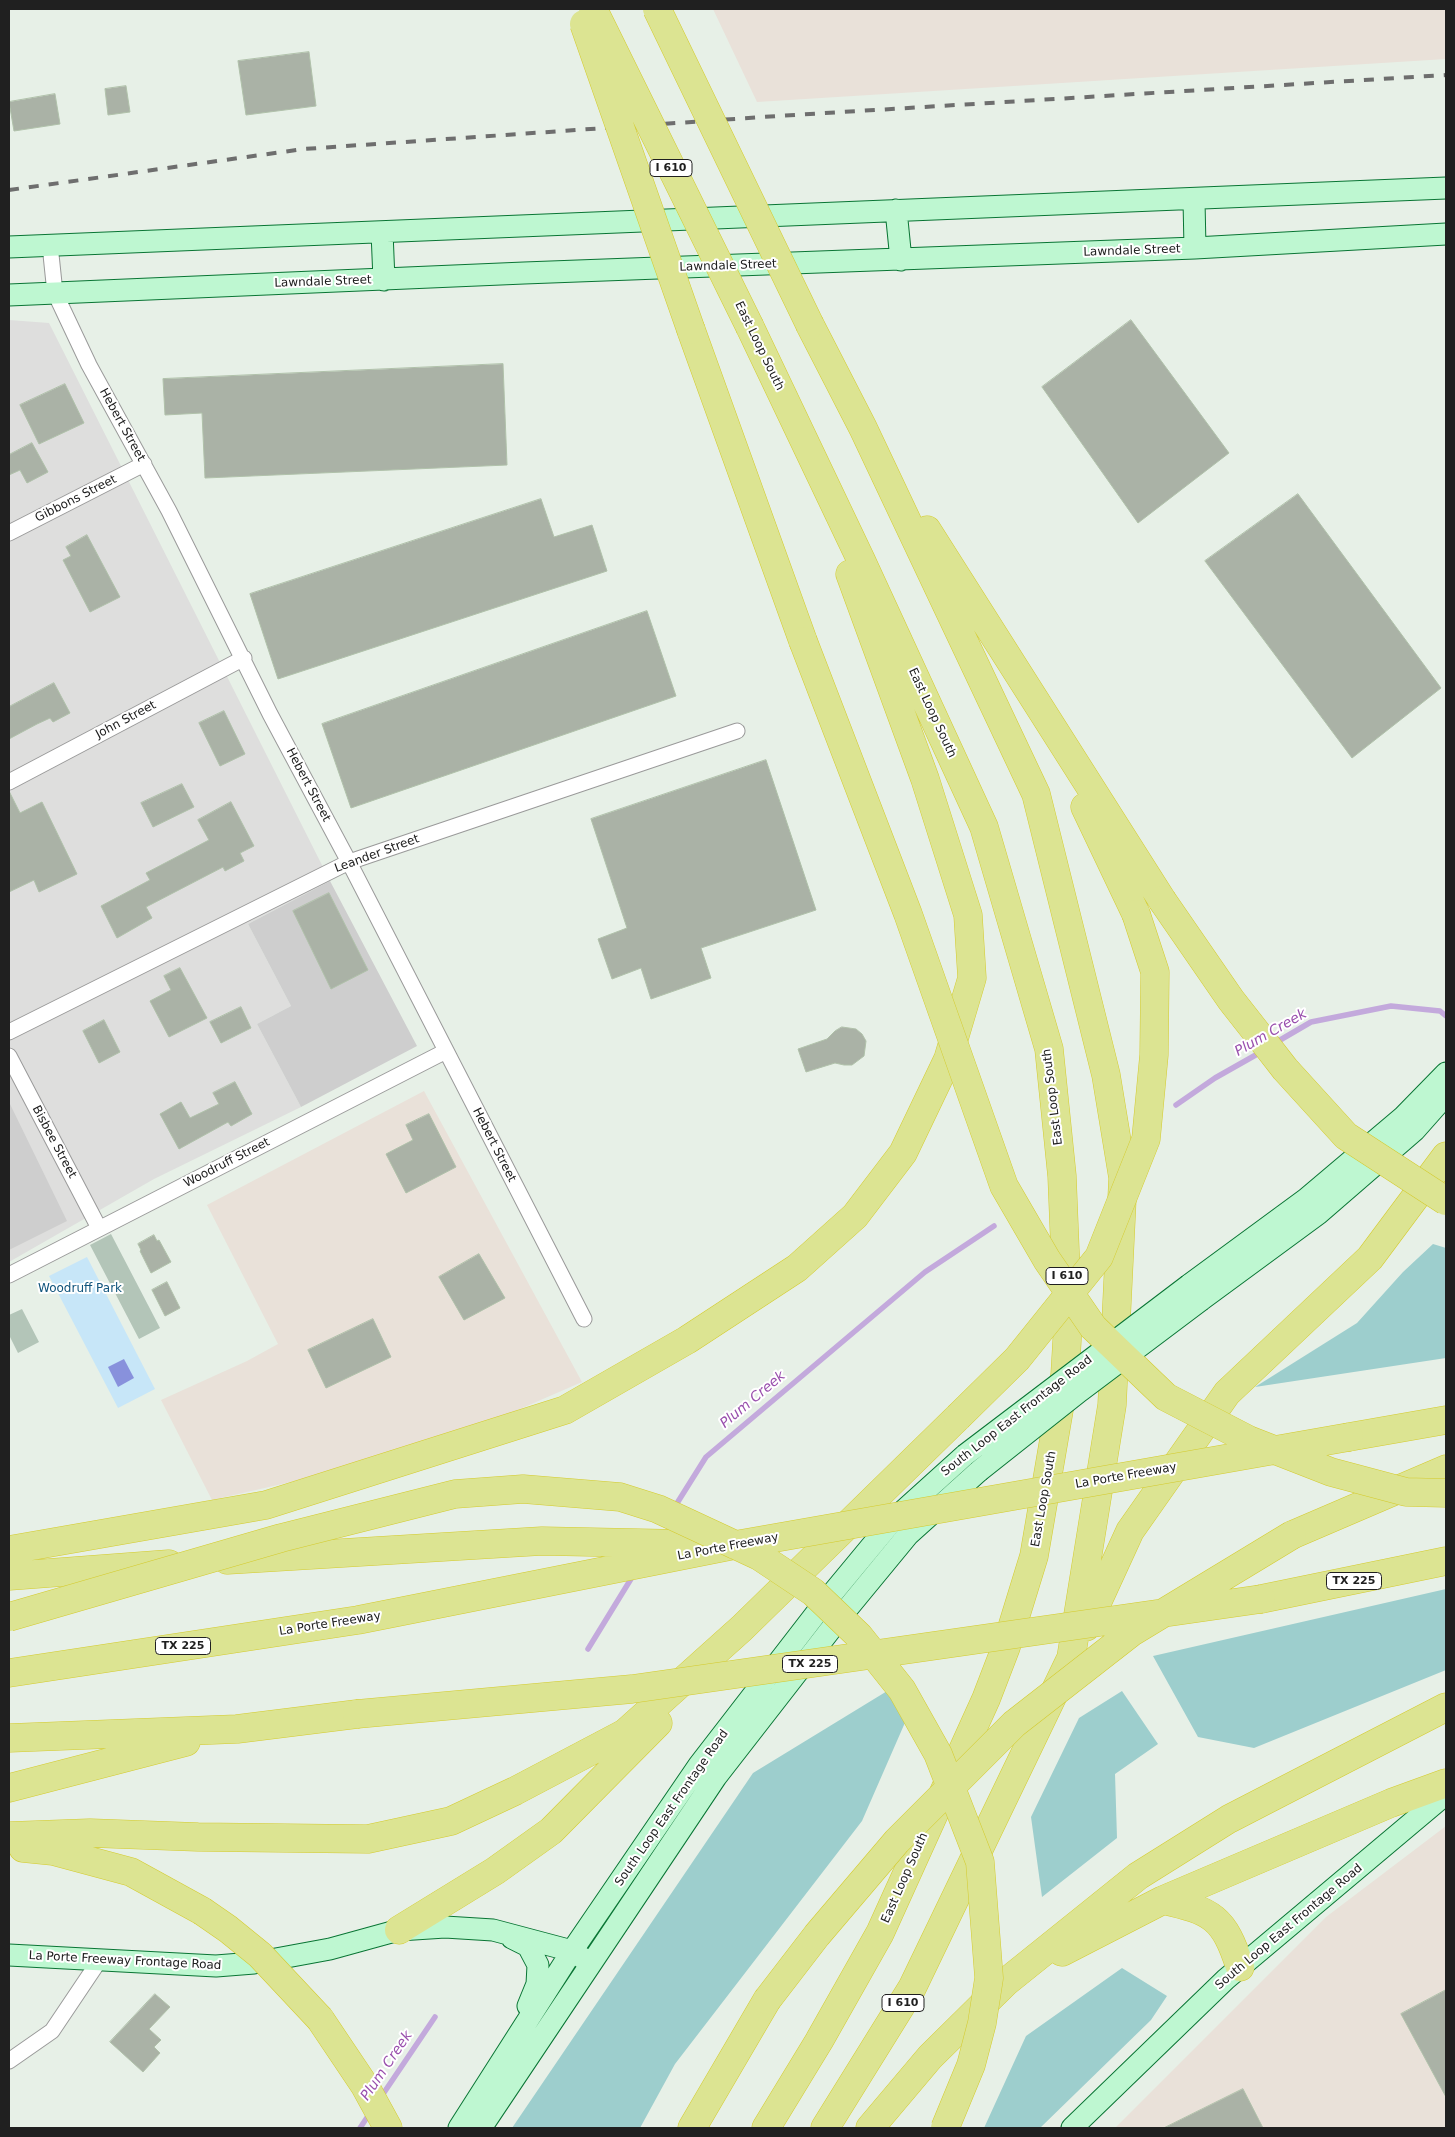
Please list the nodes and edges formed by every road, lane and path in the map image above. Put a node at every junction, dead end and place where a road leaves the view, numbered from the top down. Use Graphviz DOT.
graph roads {
  1 [pos="579,9"];
  2 [pos="593,9"];
  3 [pos="657,9"];
  4 [pos="1446,188"];
  5 [pos="1194,200"];
  6 [pos="896,210"];
  7 [pos="382,232"];
  8 [pos="1446,234"];
  9 [pos="50,245"];
  10 [pos="9,247"];
  11 [pos="1195,248"];
  12 [pos="901,260"];
  13 [pos="384,280"];
  14 [pos="55,293"];
  15 [pos="9,295"];
  16 [pos="791,413"];
  17 [pos="863,428"];
  18 [pos="144,464"];
  19 [pos="9,533"];
  20 [pos="244,658"];
  21 [pos="1027,687"];
  22 [pos="737,731"];
  23 [pos="9,782"];
  24 [pos="349,862"];
  25 [pos="9,1032"];
  26 [pos="446,1051"];
  27 [pos="9,1056"];
  28 [pos="1446,1073"];
  29 [pos="1434,1100"];
  30 [pos="1446,1156"];
  31 [pos="1446,1201"];
  32 [pos="99,1228"];
  33 [pos="9,1275"];
  34 [pos="1195,1293"];
  35 [pos="584,1319"];
  36 [pos="1446,1420"];
  37 [pos="1446,1470"];
  38 [pos="1446,1493"];
  39 [pos="735,1545"];
  40 [pos="9,1550"];
  41 [pos="1446,1561"];
  42 [pos="9,1576"];
  43 [pos="9,1617"];
  44 [pos="742,1628"];
  45 [pos="1072,1658"];
  46 [pos="9,1673"];
  47 [pos="1446,1707"];
  48 [pos="237,1728"];
  49 [pos="9,1738"];
  50 [pos="1446,1783"];
  51 [pos="9,1788"];
  52 [pos="1446,1794"];
  53 [pos="9,1836"];
  54 [pos="9,1846"];
  55 [pos="1163,1900"];
  56 [pos="399,1930"];
  57 [pos="494,1930"];
  58 [pos="572,1951"];
  59 [pos="9,1955"];
  60 [pos="99,1961"];
  61 [pos="590,1963"];
  62 [pos="1240,1967"];
  63 [pos="1006,1982"];
  64 [pos="512,2045"];
  65 [pos="9,2061"];
  66 [pos="388,2128"];
  67 [pos="459,2128"];
  68 [pos="481,2128"];
  69 [pos="692,2128"];
  70 [pos="766,2128"];
  71 [pos="825,2128"];
  72 [pos="870,2128"];
  73 [pos="946,2128"];
  74 [pos="1072,2128"];
  1 -- 38 [label="highway, bridge"];
  2 -- 16 [label="highway, East Loop South / I 610, bridge"];
  3 -- 17 [label="highway, I 610, bridge"];
  4 -- 5 [label="main road"];
  5 -- 6 [label="main road"];
  5 -- 11 [label="main road"];
  6 -- 7 [label="main road"];
  6 -- 12 [label="main road"];
  7 -- 9 [label="main road"];
  7 -- 13 [label="main road"];
  8 -- 11 [label="main road, Lawndale Street"];
  9 -- 10 [label="main road"];
  9 -- 14 [label="street, Hebert Street"];
  11 -- 12 [label="main road, Lawndale Street"];
  12 -- 13 [label="main road, Lawndale Street"];
  13 -- 14 [label="main road, Lawndale Street"];
  14 -- 15 [label="main road, Lawndale Street"];
  14 -- 18 [label="street, Hebert Street"];
  16 -- 40 [label="highway"];
  16 -- 70 [label="highway, East Loop South / I 610"];
  17 -- 21 [label="highway"];
  17 -- 45 [label="highway, I 610"];
  18 -- 19 [label="street, Gibbons Street"];
  18 -- 20 [label="street, Hebert Street"];
  20 -- 23 [label="street, John Street"];
  20 -- 24 [label="street, Hebert Street"];
  21 -- 31 [label="highway, bridge"];
  21 -- 44 [label="highway, bridge"];
  22 -- 24 [label="street, Leander Street"];
  24 -- 25 [label="street, Leander Street"];
  24 -- 26 [label="street, Hebert Street"];
  26 -- 32 [label="street, Woodruff Street"];
  26 -- 35 [label="street, Hebert Street"];
  27 -- 32 [label="street, Bisbee Street"];
  28 -- 29 [label="main road, South Loop East Frontage Road"];
  29 -- 34 [label="main road, South Loop East Frontage Road"];
  30 -- 45 [label="highway"];
  32 -- 33 [label="street, Woodruff Street"];
  34 -- 58 [label="main road, South Loop East Frontage Road, bridge"];
  34 -- 61 [label="main road, South Loop East Frontage Road, bridge"];
  36 -- 39 [label="highway, La Porte Freeway / TX 225, bridge"];
  37 -- 69 [label="highway, bridge"];
  39 -- 42 [label="highway"];
  39 -- 46 [label="highway, La Porte Freeway / TX 225"];
  41 -- 48 [label="highway, TX 225, bridge"];
  43 -- 73 [label="highway, bridge"];
  44 -- 53 [label="highway"];
  44 -- 56 [label="highway"];
  45 -- 71 [label="highway, I 610"];
  47 -- 63 [label="highway"];
  48 -- 49 [label="highway, TX 225"];
  48 -- 51 [label="highway"];
  50 -- 55 [label="highway"];
  52 -- 62 [label="main road, South Loop East Frontage Road"];
  54 -- 66 [label="highway, bridge"];
  55 -- 62 [label="highway"];
  55 -- 63 [label="highway"];
  56 -- 57 [label="main road, La Porte Freeway Frontage Road"];
  56 -- 60 [label="main road, La Porte Freeway Frontage Road"];
  57 -- 58 [label="main road, La Porte Freeway Frontage Road"];
  57 -- 64 [label="main road"];
  58 -- 61 [label="main road, La Porte Freeway Frontage Road"];
  58 -- 64 [label="main road, South Loop East Frontage Road"];
  59 -- 60 [label="main road, La Porte Freeway Frontage Road"];
  60 -- 65 [label="street"];
  61 -- 68 [label="main road, South Loop East Frontage Road"];
  62 -- 74 [label="main road, South Loop East Frontage Road"];
  63 -- 72 [label="highway"];
  64 -- 67 [label="main road, South Loop East Frontage Road"];
}
